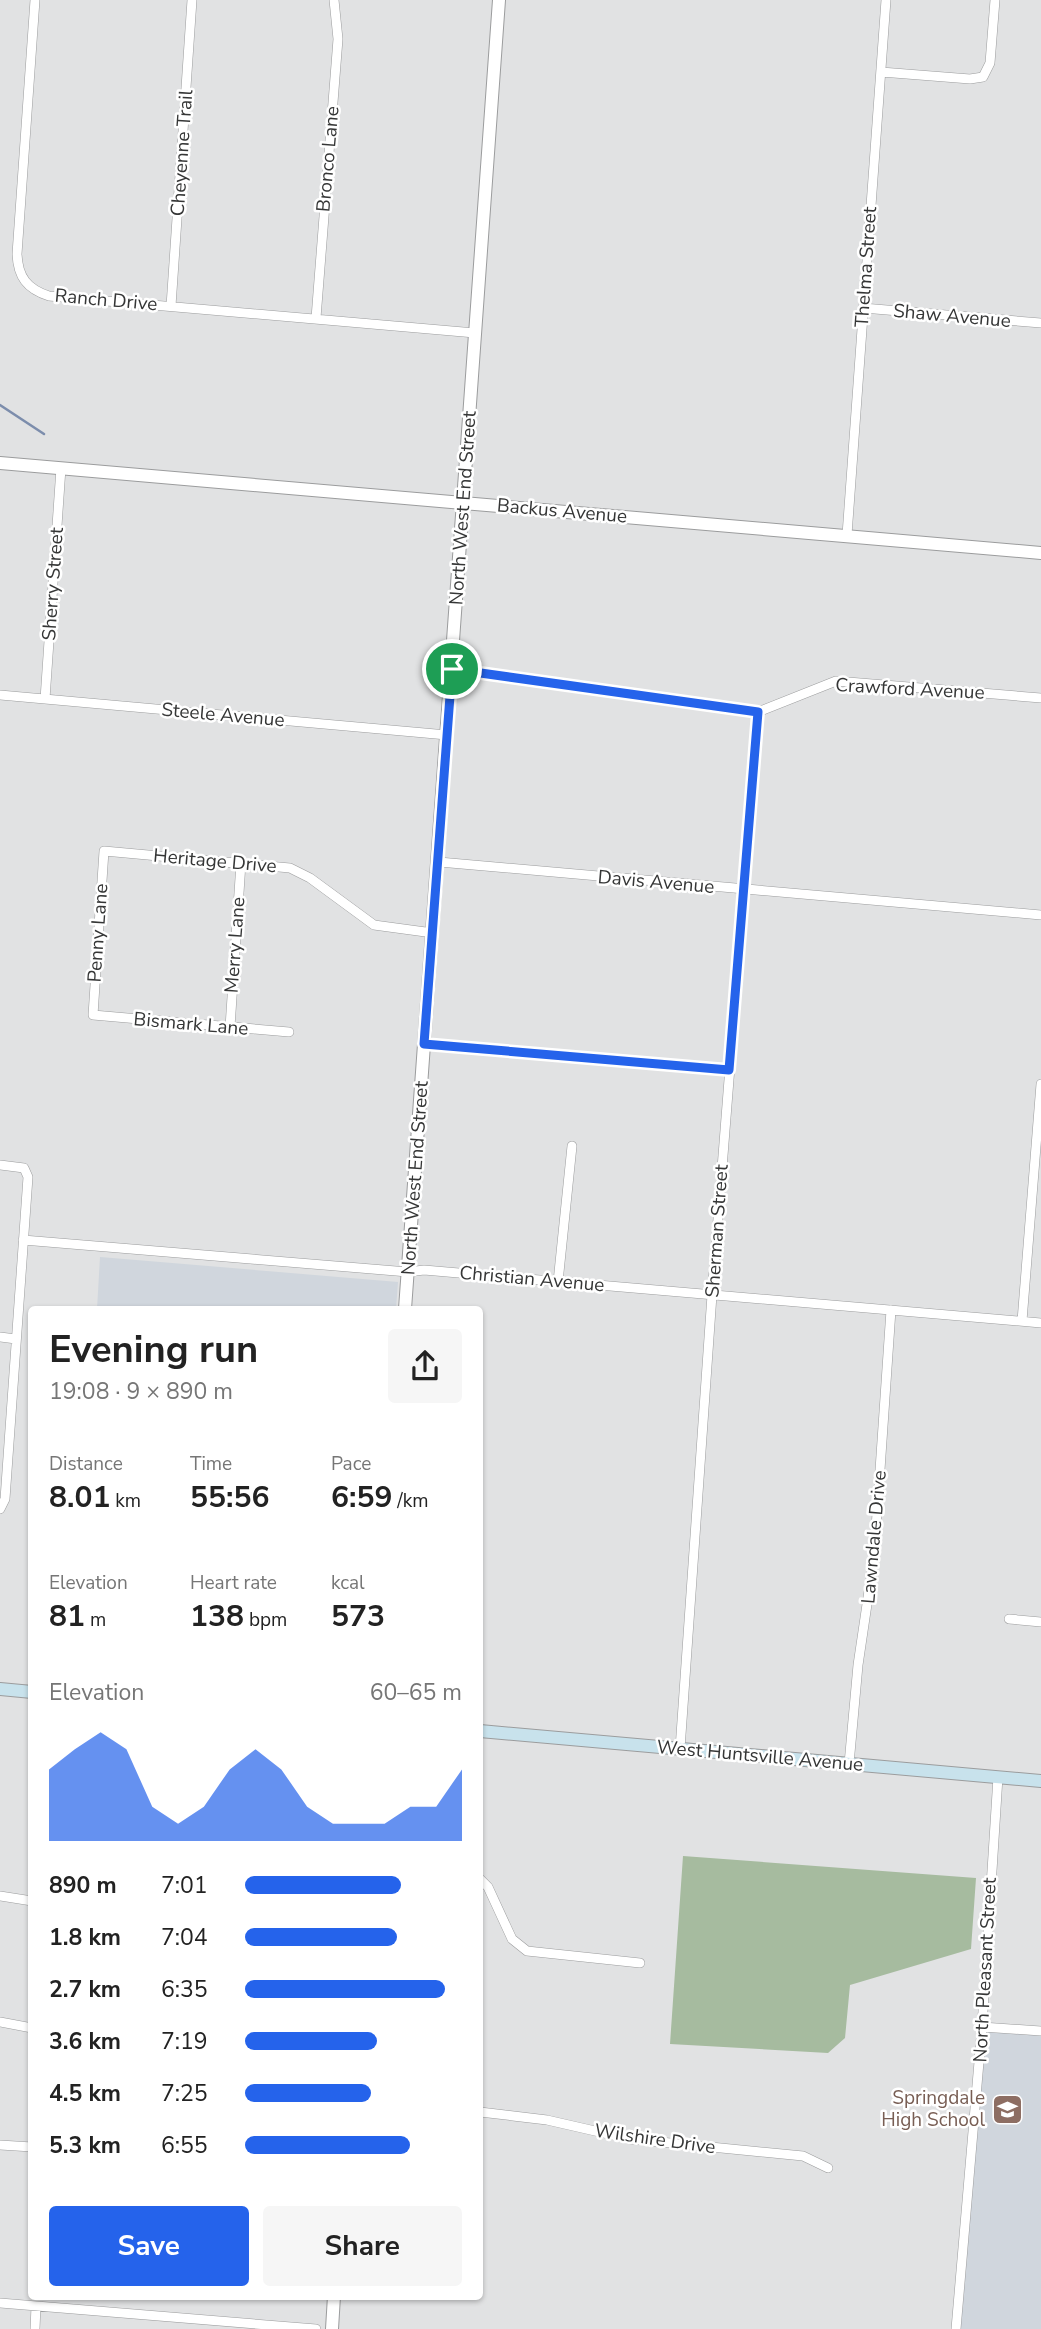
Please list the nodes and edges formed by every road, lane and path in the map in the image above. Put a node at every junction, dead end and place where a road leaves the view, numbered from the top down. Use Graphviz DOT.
graph roads {
  1 [pos="35,0"];
  2 [pos="192,0"];
  3 [pos="334,0"];
  4 [pos="499,0"];
  5 [pos="886,0"];
  6 [pos="995,0"];
  7 [pos="881,72"];
  8 [pos="171,306"];
  9 [pos="863,308"];
  10 [pos="316,318"];
  11 [pos="1041,323"];
  12 [pos="475,333"];
  13 [pos="0,463"];
  14 [pos="61,468"];
  15 [pos="463,503"];
  16 [pos="847,535"];
  17 [pos="1041,553"];
  18 [pos="452,669"];
  19 [pos="0,695"];
  20 [pos="1041,698"];
  21 [pos="45,699"];
  22 [pos="758,712"];
  23 [pos="447,735"];
  24 [pos="104,851"];
  25 [pos="439,862"];
  26 [pos="241,863"];
  27 [pos="743,890"];
  28 [pos="1041,915"];
  29 [pos="433,933"];
  30 [pos="93,1015"];
  31 [pos="230,1027"];
  32 [pos="289,1032"];
  33 [pos="424,1044"];
  34 [pos="729,1070"];
  35 [pos="1041,1084"];
  36 [pos="572,1146"];
  37 [pos="0,1165"];
  38 [pos="23,1240"];
  39 [pos="408,1272"];
  40 [pos="558,1282"];
  41 [pos="712,1295"];
  42 [pos="405,1306"];
  43 [pos="891,1310"];
  44 [pos="1022,1321"];
  45 [pos="1041,1323"];
  46 [pos="0,1338"];
  47 [pos="16,1339"];
  48 [pos="1,1509"];
  49 [pos="1009,1619"];
  50 [pos="1041,1622"];
  51 [pos="0,1689"];
  52 [pos="28,1692"];
  53 [pos="483,1731"];
  54 [pos="680,1749"];
  55 [pos="849,1764"];
  56 [pos="998,1777"];
  57 [pos="1041,1781"];
  58 [pos="483,1882"];
  59 [pos="0,1896"];
  60 [pos="28,1900"];
  61 [pos="640,1963"];
  62 [pos="0,2022"];
  63 [pos="28,2027"];
  64 [pos="982,2027"];
  65 [pos="1041,2031"];
  66 [pos="483,2112"];
  67 [pos="0,2145"];
  68 [pos="28,2147"];
  69 [pos="828,2168"];
  70 [pos="334,2300"];
  71 [pos="0,2303"];
  72 [pos="36,2306"];
  73 [pos="35,2329"];
  74 [pos="316,2329"];
  75 [pos="332,2329"];
  76 [pos="956,2329"];
  1 -- 8 [label="street, Ranch Drive"];
  2 -- 8 [label="street, Cheyenne Trail"];
  3 -- 10 [label="street, Bronco Lane"];
  4 -- 12 [label="street, North West End Street"];
  5 -- 7 [label="street, Thelma Street"];
  6 -- 7 [label="street"];
  7 -- 9 [label="street, Thelma Street"];
  8 -- 10 [label="street, Ranch Drive"];
  9 -- 11 [label="street, Shaw Avenue"];
  9 -- 16 [label="street, Thelma Street"];
  10 -- 12 [label="street, Ranch Drive"];
  12 -- 15 [label="street, North West End Street"];
  13 -- 14 [label="street, Backus Avenue"];
  14 -- 15 [label="street, Backus Avenue"];
  14 -- 21 [label="street, Sherry Street"];
  15 -- 16 [label="street, Backus Avenue"];
  15 -- 18 [label="street, North West End Street"];
  16 -- 17 [label="street, Backus Avenue"];
  18 -- 22 [label="street, Crawford Avenue"];
  18 -- 23 [label="street, North West End Street"];
  19 -- 21 [label="street, Steele Avenue"];
  20 -- 22 [label="street, Crawford Avenue"];
  21 -- 23 [label="street, Steele Avenue"];
  22 -- 27 [label="street, Sherman Street"];
  23 -- 25 [label="street, North West End Street"];
  24 -- 26 [label="street, Heritage Drive"];
  24 -- 30 [label="street, Penny Lane"];
  25 -- 27 [label="street, Davis Avenue"];
  25 -- 29 [label="street, North West End Street"];
  26 -- 29 [label="street, Heritage Drive"];
  26 -- 31 [label="street, Merry Lane"];
  27 -- 28 [label="street, Davis Avenue"];
  27 -- 34 [label="street, Sherman Street"];
  29 -- 33 [label="street, North West End Street"];
  30 -- 31 [label="street, Bismark Lane"];
  31 -- 32 [label="street, Bismark Lane"];
  33 -- 34 [label="street"];
  33 -- 39 [label="street, North West End Street"];
  34 -- 41 [label="street, Sherman Street"];
  35 -- 44 [label="street"];
  36 -- 40 [label="street"];
  37 -- 38 [label="street"];
  38 -- 39 [label="street, Christian Avenue"];
  38 -- 47 [label="street"];
  39 -- 40 [label="street, Christian Avenue"];
  39 -- 42 [label="street, North West End Street"];
  40 -- 41 [label="street, Christian Avenue"];
  41 -- 43 [label="street, Christian Avenue"];
  41 -- 54 [label="street, Sherman Street"];
  43 -- 44 [label="street, Christian Avenue"];
  43 -- 55 [label="street, Lawndale Drive"];
  44 -- 45 [label="street, Christian Avenue"];
  46 -- 47 [label="street"];
  47 -- 48 [label="street"];
  49 -- 50 [label="street"];
  51 -- 52 [label="main road"];
  53 -- 54 [label="main road, West Huntsville Avenue"];
  54 -- 55 [label="main road, West Huntsville Avenue"];
  55 -- 56 [label="main road, West Huntsville Avenue"];
  56 -- 57 [label="main road, West Huntsville Avenue"];
  56 -- 64 [label="street, North Pleasant Street"];
  58 -- 61 [label="street"];
  59 -- 60 [label="street"];
  62 -- 63 [label="street"];
  64 -- 65 [label="street"];
  64 -- 76 [label="street, North Pleasant Street"];
  66 -- 69 [label="street, Wilshire Drive"];
  67 -- 68 [label="street"];
  70 -- 75 [label="street"];
  71 -- 72 [label="street"];
  72 -- 73 [label="street"];
  72 -- 74 [label="street"];
}
